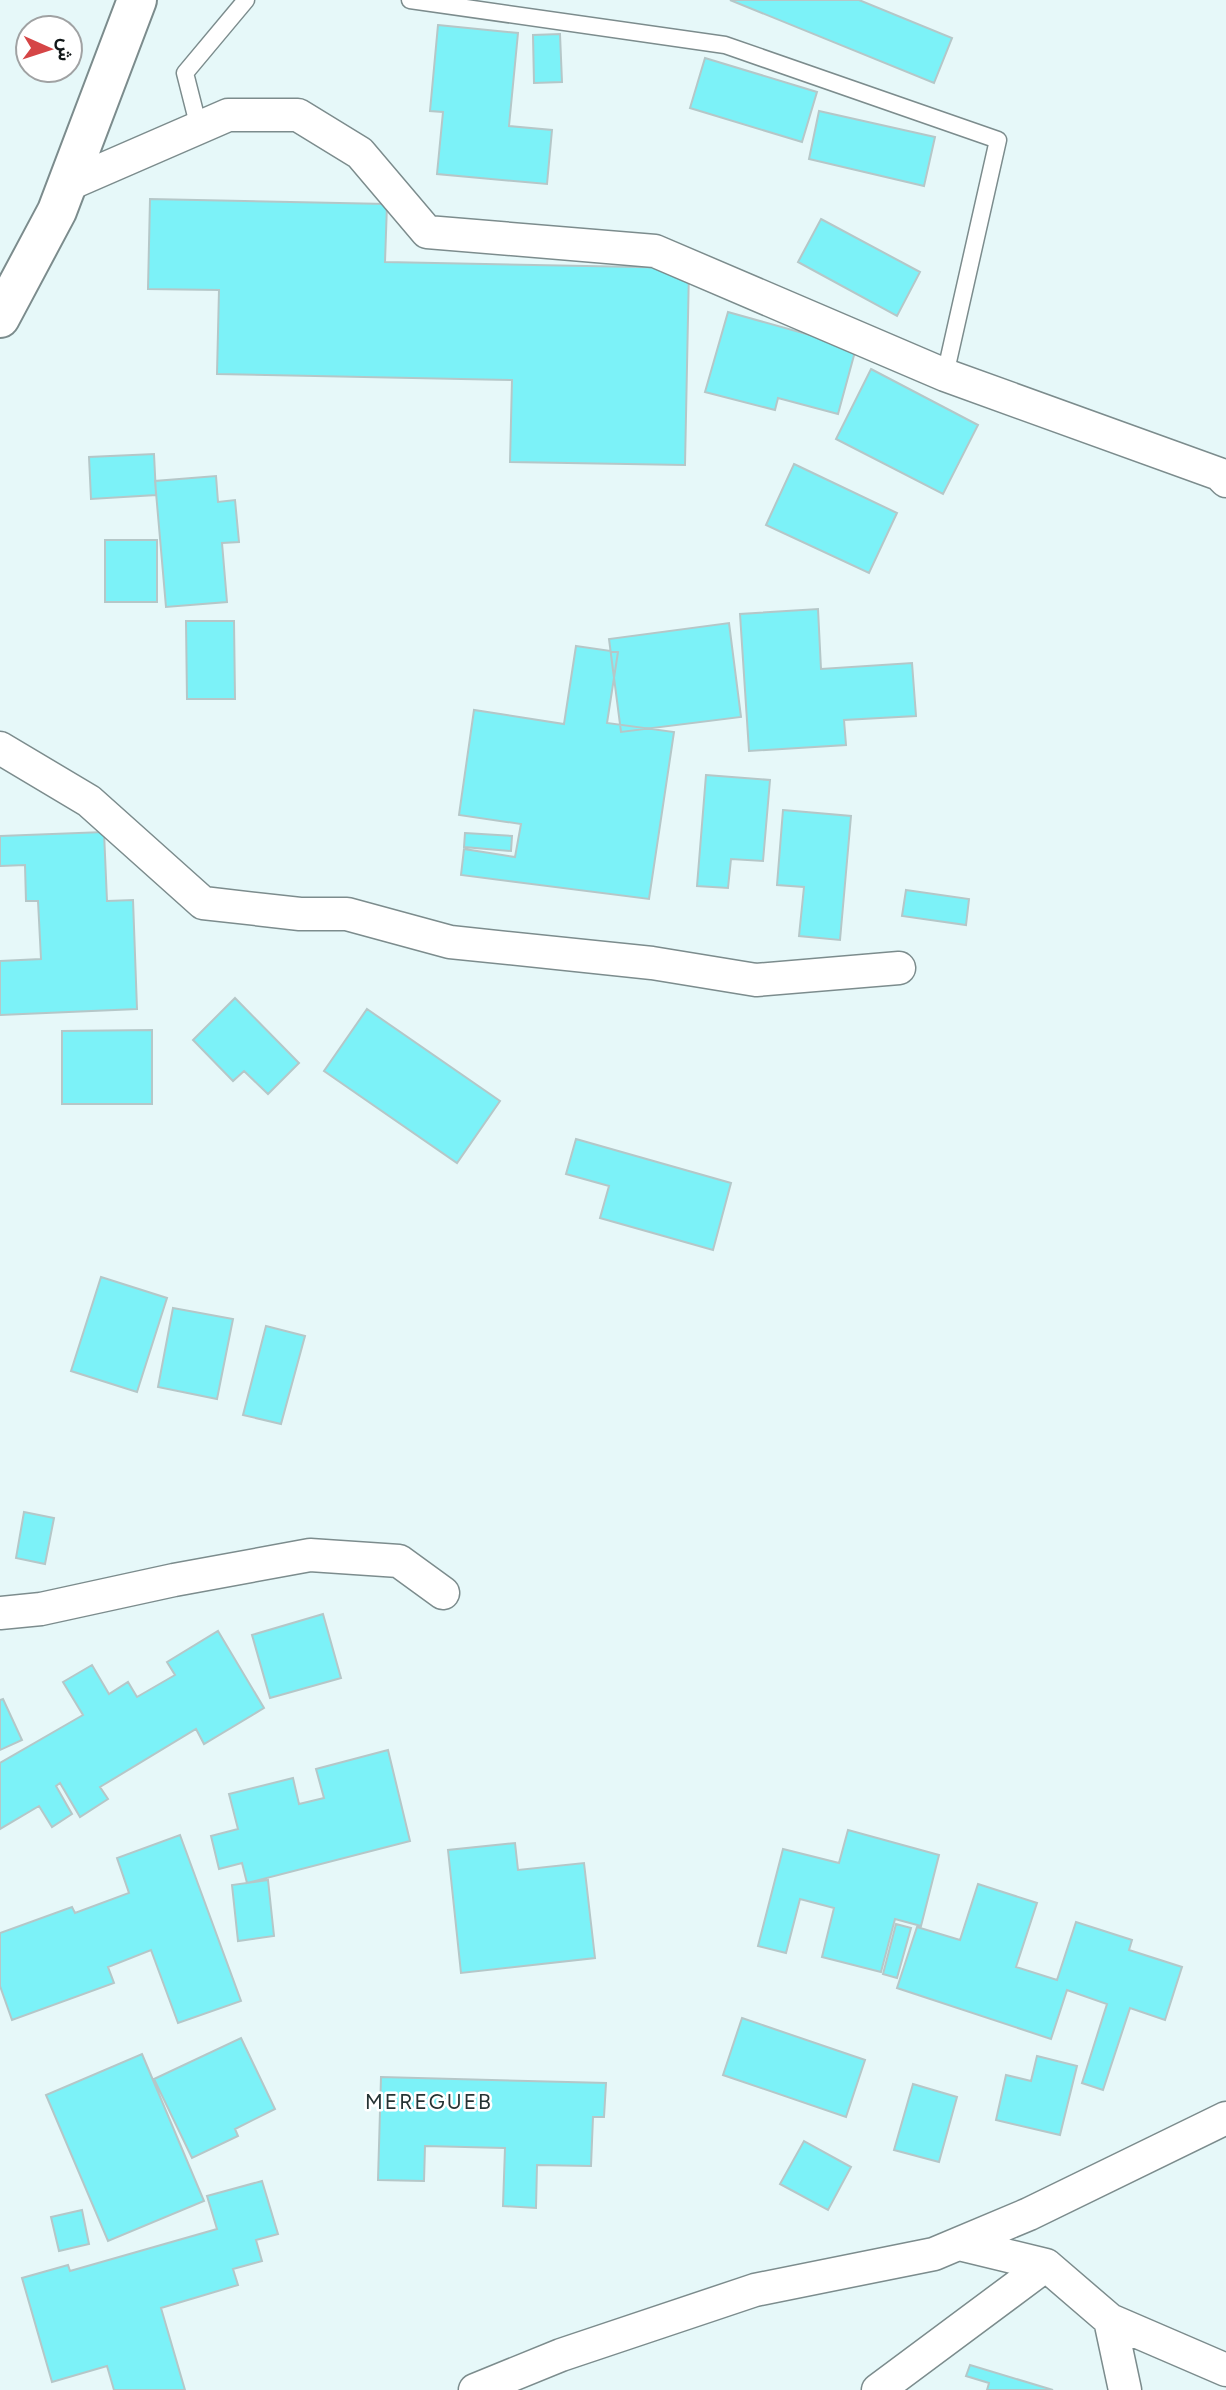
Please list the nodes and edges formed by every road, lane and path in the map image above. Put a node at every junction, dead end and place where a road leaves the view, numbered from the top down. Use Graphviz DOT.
graph roads {
  1 [pos="137,0"];
  2 [pos="246,0"];
  3 [pos="410,0"];
  4 [pos="199,128"];
  5 [pos="67,185"];
  6 [pos="0,318"];
  7 [pos="945,375"];
  8 [pos="1226,481"];
  9 [pos="0,748"];
  10 [pos="899,968"];
  11 [pos="443,1593"];
  12 [pos="0,1614"];
  13 [pos="1226,2118"];
  14 [pos="959,2244"];
  15 [pos="1046,2265"];
  16 [pos="1110,2320"];
  17 [pos="1226,2370"];
  18 [pos="475,2390"];
  19 [pos="878,2390"];
  20 [pos="1125,2390"];
  1 -- 5 [label="street"];
  2 -- 4 [label="lane"];
  3 -- 7 [label="lane"];
  4 -- 5 [label="street"];
  4 -- 7 [label="street"];
  5 -- 6 [label="street"];
  7 -- 8 [label="street"];
  9 -- 10 [label="street"];
  11 -- 12 [label="street"];
  13 -- 14 [label="street"];
  14 -- 15 [label="street"];
  14 -- 18 [label="street"];
  15 -- 16 [label="street"];
  15 -- 19 [label="street"];
  16 -- 17 [label="street"];
  16 -- 20 [label="street"];
}
